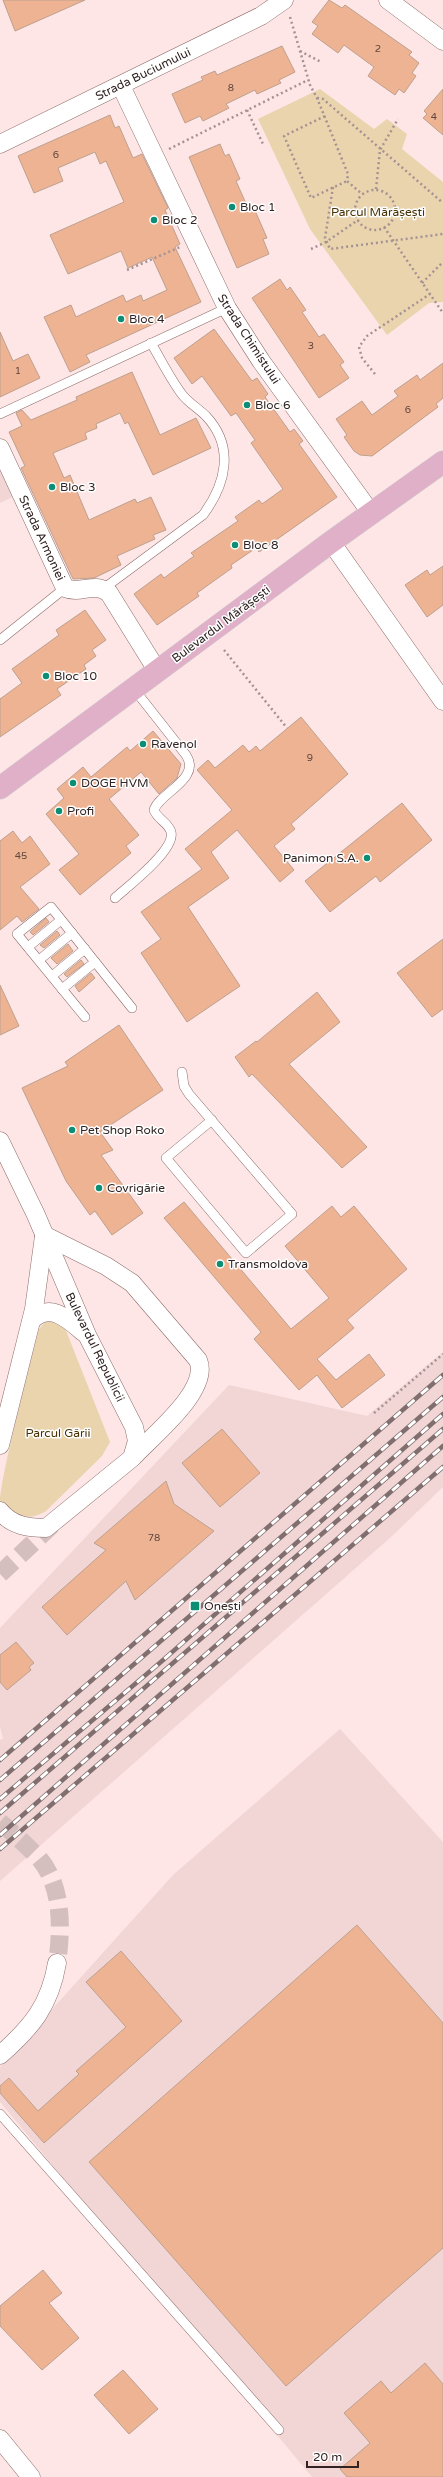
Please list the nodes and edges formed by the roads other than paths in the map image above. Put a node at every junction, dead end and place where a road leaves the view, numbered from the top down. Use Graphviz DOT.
graph roads {
  1 [pos="388,0"];
  2 [pos="287,7"];
  3 [pos="443,41"];
  4 [pos="121,86"];
  5 [pos="0,144"];
  6 [pos="226,308"];
  7 [pos="151,343"];
  8 [pos="0,414"];
  9 [pos="0,448"];
  10 [pos="443,462"];
  11 [pos="371,513"];
  12 [pos="331,542"];
  13 [pos="65,588"];
  14 [pos="103,589"];
  15 [pos="0,640"];
  16 [pos="158,672"];
  17 [pos="134,689"];
  18 [pos="443,701"];
  19 [pos="0,788"];
  20 [pos="115,898"];
  21 [pos="61,920"];
  22 [pos="72,933"];
  23 [pos="28,947"];
  24 [pos="85,949"];
  25 [pos="39,960"];
  26 [pos="95,962"];
  27 [pos="52,976"];
  28 [pos="62,989"];
  29 [pos="132,1008"];
  30 [pos="85,1017"];
  31 [pos="182,1072"];
  32 [pos="212,1120"];
  33 [pos="0,1141"];
  34 [pos="44,1236"];
  35 [pos="32,1320"];
  36 [pos="87,1336"];
  37 [pos="0,1445"];
  38 [pos="132,1458"];
  39 [pos="0,1511"];
  40 [pos="57,1963"];
  41 [pos="0,2055"];
  42 [pos="0,2114"];
  43 [pos="279,2430"];
  44 [pos="0,2439"];
  45 [pos="31,2477"];
  1 -- 3 [label="street"];
  2 -- 4 [label="street, Strada Buciumului"];
  4 -- 5 [label="street, Strada Buciumului"];
  4 -- 6 [label="street, Strada Chimistului"];
  6 -- 7 [label="lane"];
  6 -- 11 [label="street, Strada Chimistului"];
  7 -- 8 [label="lane"];
  7 -- 14 [label="lane"];
  9 -- 13 [label="street, Strada Armoniei"];
  10 -- 11 [label="main road, Bulevardul Mărășești"];
  11 -- 12 [label="main road, Bulevardul Mărășești"];
  12 -- 16 [label="main road, Bulevardul Mărășești"];
  12 -- 18 [label="street"];
  13 -- 14 [label="street, Strada Armoniei"];
  13 -- 15 [label="lane"];
  14 -- 16 [label="street"];
  16 -- 17 [label="main road, Bulevardul Mărășești"];
  17 -- 19 [label="main road, Bulevardul Mărășești"];
  17 -- 20 [label="lane"];
  21 -- 22 [label="lane"];
  21 -- 23 [label="lane"];
  21 -- 23 [label="lane"];
  22 -- 24 [label="lane"];
  22 -- 25 [label="lane"];
  23 -- 25 [label="lane"];
  24 -- 26 [label="lane"];
  24 -- 27 [label="lane"];
  25 -- 27 [label="lane"];
  26 -- 28 [label="lane"];
  26 -- 29 [label="lane"];
  27 -- 28 [label="lane"];
  28 -- 30 [label="lane"];
  31 -- 32 [label="lane"];
  32 -- 32 [label="lane"];
  33 -- 34 [label="street, Bulevardul Republicii"];
  34 -- 35 [label="street"];
  34 -- 36 [label="street, Bulevardul Republicii"];
  34 -- 38 [label="street"];
  35 -- 36 [label="street"];
  35 -- 37 [label="street"];
  36 -- 38 [label="street, Bulevardul Republicii"];
  38 -- 39 [label="street"];
  40 -- 41 [label="street"];
  42 -- 43 [label="lane"];
  44 -- 45 [label="street"];
}
